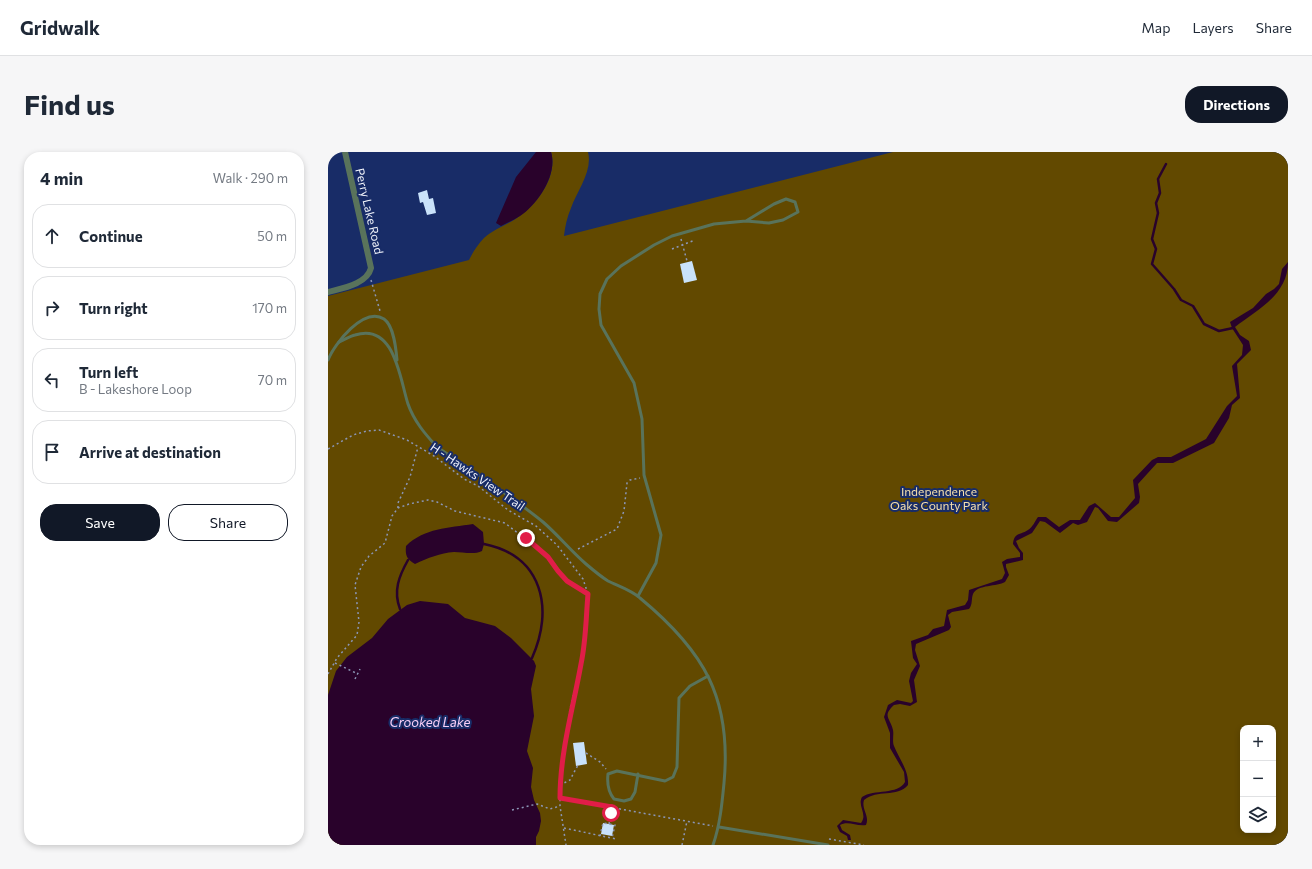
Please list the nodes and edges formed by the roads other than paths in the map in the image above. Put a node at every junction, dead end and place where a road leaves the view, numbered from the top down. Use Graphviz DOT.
graph roads {
  1 [pos="345,152"];
  2 [pos="746,221"];
  3 [pos="328,292"];
  4 [pos="338,342"];
  5 [pos="328,360"];
  6 [pos="397,362"];
  7 [pos="638,596"];
  8 [pos="708,676"];
  9 [pos="638,774"];
  10 [pos="719,826"];
  11 [pos="713,845"];
  12 [pos="828,845"];
  1 -- 3 [label="street, Perry Lake Road"];
  2 -- 2 [label="lane"];
  2 -- 7 [label="lane"];
  4 -- 5 [label="lane"];
  4 -- 6 [label="lane"];
  4 -- 6 [label="lane"];
  6 -- 7 [label="lane"];
  7 -- 8 [label="lane"];
  8 -- 9 [label="lane"];
  8 -- 10 [label="lane"];
  9 -- 9 [label="lane"];
  10 -- 11 [label="lane"];
  10 -- 12 [label="lane"];
}
